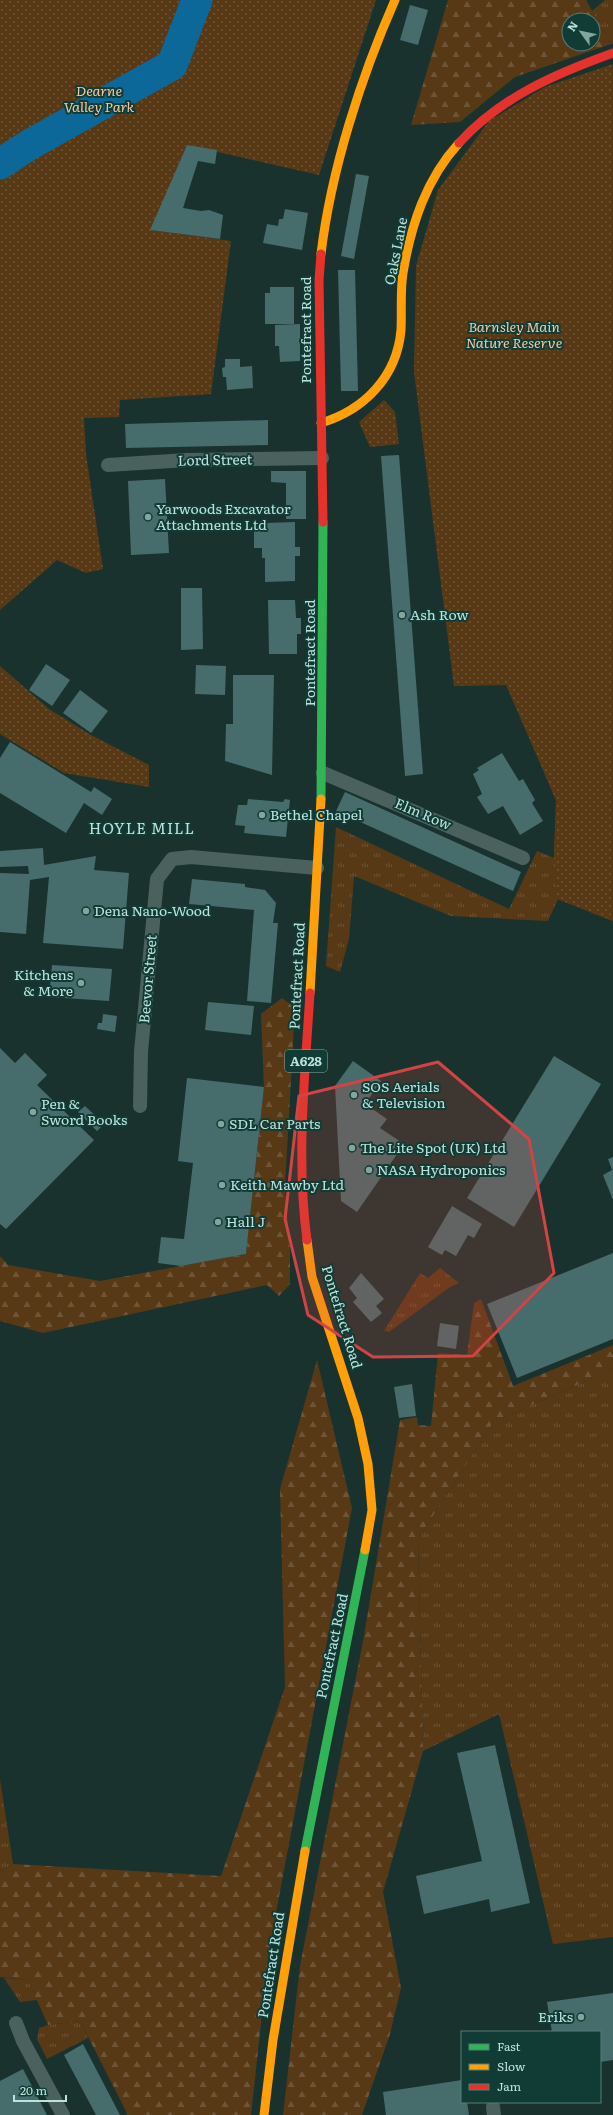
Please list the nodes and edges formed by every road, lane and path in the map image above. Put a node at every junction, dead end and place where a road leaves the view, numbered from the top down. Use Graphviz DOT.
graph roads {
  1 [pos="395,0"];
  2 [pos="613,53"];
  3 [pos="321,423"];
  4 [pos="322,458"];
  5 [pos="108,465"];
  6 [pos="323,773"];
  7 [pos="523,858"];
  8 [pos="317,868"];
  9 [pos="140,1106"];
  10 [pos="16,2023"];
  11 [pos="63,2115"];
  12 [pos="264,2115"];
  1 -- 3 [label="main road, Pontefract Road / A628"];
  2 -- 3 [label="main road, Oaks Lane"];
  3 -- 4 [label="main road, Pontefract Road / A628"];
  4 -- 5 [label="street, Lord Street"];
  4 -- 6 [label="main road, Pontefract Road / A628"];
  6 -- 7 [label="street, Elm Row"];
  6 -- 8 [label="main road, Pontefract Road / A628"];
  8 -- 9 [label="street, Beevor Street"];
  8 -- 12 [label="main road, Pontefract Road / A628"];
  10 -- 11 [label="street"];
}
